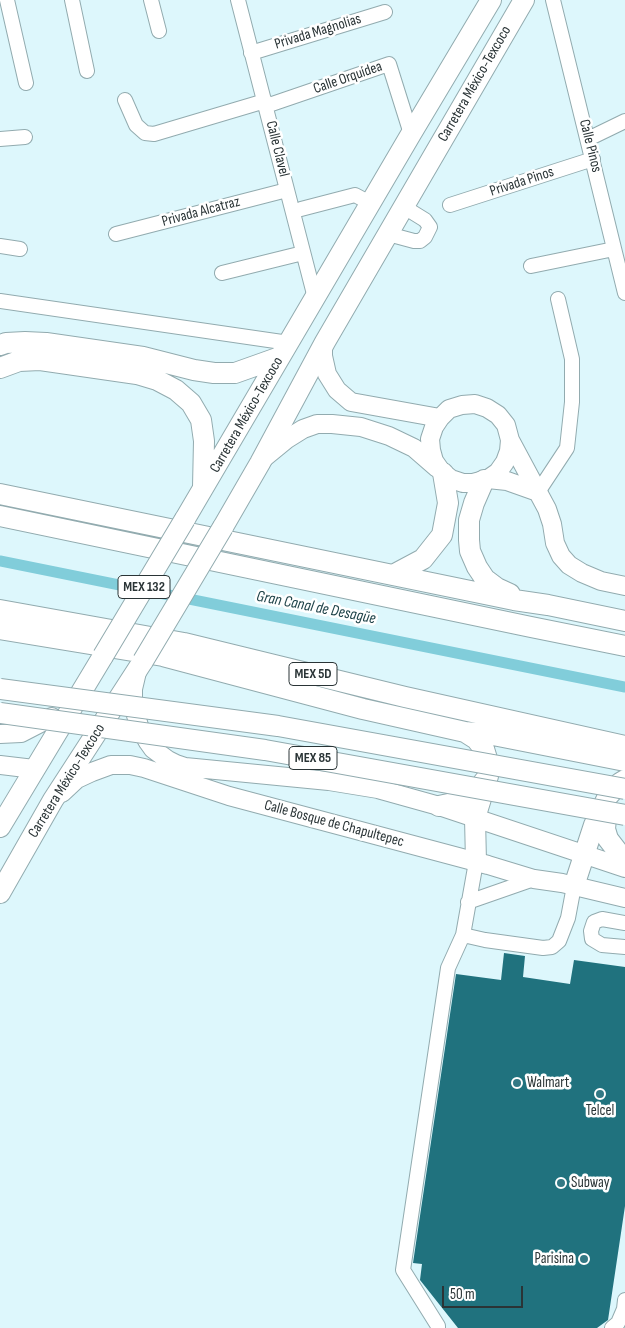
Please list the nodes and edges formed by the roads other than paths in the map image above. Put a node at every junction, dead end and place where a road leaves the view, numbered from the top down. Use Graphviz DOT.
graph roads {
  1 [pos="7,0"];
  2 [pos="72,0"];
  3 [pos="151,0"];
  4 [pos="238,0"];
  5 [pos="491,0"];
  6 [pos="499,0"];
  7 [pos="553,0"];
  8 [pos="522,4"];
  9 [pos="384,12"];
  10 [pos="160,30"];
  11 [pos="252,53"];
  12 [pos="87,71"];
  13 [pos="26,83"];
  14 [pos="125,100"];
  15 [pos="464,102"];
  16 [pos="265,104"];
  17 [pos="625,123"];
  18 [pos="411,134"];
  19 [pos="25,137"];
  20 [pos="0,139"];
  21 [pos="588,141"];
  22 [pos="593,159"];
  23 [pos="287,190"];
  24 [pos="370,203"];
  25 [pos="450,205"];
  26 [pos="404,207"];
  27 [pos="301,209"];
  28 [pos="116,234"];
  29 [pos="388,234"];
  30 [pos="0,246"];
  31 [pos="20,249"];
  32 [pos="614,249"];
  33 [pos="303,253"];
  34 [pos="531,266"];
  35 [pos="622,272"];
  36 [pos="222,273"];
  37 [pos="625,293"];
  38 [pos="315,298"];
  39 [pos="558,299"];
  40 [pos="0,301"];
  41 [pos="0,345"];
  42 [pos="323,347"];
  43 [pos="285,350"];
  44 [pos="0,368"];
  45 [pos="440,418"];
  46 [pos="510,440"];
  47 [pos="260,463"];
  48 [pos="442,472"];
  49 [pos="486,480"];
  50 [pos="0,485"];
  51 [pos="203,490"];
  52 [pos="538,492"];
  53 [pos="0,494"];
  54 [pos="27,500"];
  55 [pos="0,516"];
  56 [pos="393,575"];
  57 [pos="625,586"];
  58 [pos="548,605"];
  59 [pos="0,610"];
  60 [pos="625,621"];
  61 [pos="0,629"];
  62 [pos="625,646"];
  63 [pos="140,666"];
  64 [pos="0,688"];
  65 [pos="72,707"];
  66 [pos="0,713"];
  67 [pos="465,732"];
  68 [pos="0,734"];
  69 [pos="625,746"];
  70 [pos="625,760"];
  71 [pos="0,765"];
  72 [pos="34,769"];
  73 [pos="488,776"];
  74 [pos="625,780"];
  75 [pos="616,792"];
  76 [pos="53,800"];
  77 [pos="440,806"];
  78 [pos="625,815"];
  79 [pos="475,818"];
  80 [pos="1,823"];
  81 [pos="585,854"];
  82 [pos="625,861"];
  83 [pos="476,862"];
  84 [pos="625,868"];
  85 [pos="534,879"];
  86 [pos="574,886"];
  87 [pos="0,893"];
  88 [pos="625,898"];
  89 [pos="468,902"];
  90 [pos="625,923"];
  91 [pos="463,935"];
  92 [pos="625,947"];
  93 [pos="625,1306"];
  94 [pos="438,1328"];
  95 [pos="612,1328"];
  1 -- 13 [label="street"];
  2 -- 12 [label="street"];
  3 -- 10 [label="street"];
  4 -- 11 [label="street, Calle Clavel"];
  5 -- 15 [label="highway"];
  5 -- 18 [label="highway, Carretera México-Texcoco"];
  6 -- 8 [label="highway"];
  7 -- 21 [label="street, Calle Pinos"];
  8 -- 15 [label="highway, Carretera México-Texcoco"];
  9 -- 11 [label="street, Privada Magnolias"];
  11 -- 16 [label="street, Calle Clavel"];
  14 -- 16 [label="street"];
  15 -- 26 [label="highway, Carretera México-Texcoco"];
  16 -- 18 [label="street, Calle Orquídea"];
  16 -- 23 [label="street, Calle Clavel"];
  17 -- 21 [label="street"];
  18 -- 24 [label="highway, Carretera México-Texcoco"];
  19 -- 20 [label="street"];
  21 -- 22 [label="street, Calle Pinos"];
  22 -- 25 [label="street, Privada Pinos"];
  22 -- 32 [label="street, Calle Pinos"];
  23 -- 28 [label="street, Privada Alcatraz"];
  23 -- 33 [label="street, Calle Clavel"];
  24 -- 27 [label="street"];
  24 -- 38 [label="highway, Carretera México-Texcoco"];
  26 -- 29 [label="highway, Carretera México-Texcoco"];
  26 -- 29 [label="street"];
  29 -- 42 [label="highway, Carretera México-Texcoco"];
  30 -- 31 [label="street"];
  32 -- 34 [label="street"];
  32 -- 35 [label="street, Calle Pinos"];
  33 -- 36 [label="street"];
  33 -- 38 [label="street, Calle Clavel"];
  35 -- 37 [label="street, Calle Pinos"];
  38 -- 43 [label="highway, Carretera México-Texcoco"];
  39 -- 52 [label="street"];
  40 -- 43 [label="street"];
  41 -- 43 [label="highway"];
  42 -- 45 [label="main road"];
  42 -- 47 [label="highway, Carretera México-Texcoco"];
  43 -- 51 [label="highway, Carretera México-Texcoco"];
  44 -- 51 [label="highway"];
  45 -- 46 [label="main road"];
  45 -- 48 [label="main road"];
  46 -- 49 [label="main road"];
  46 -- 52 [label="main road"];
  47 -- 48 [label="main road"];
  47 -- 63 [label="highway, Carretera México-Texcoco / MEX 132, bridge"];
  48 -- 49 [label="main road"];
  48 -- 56 [label="highway"];
  49 -- 52 [label="main road"];
  49 -- 58 [label="highway"];
  50 -- 54 [label="highway"];
  51 -- 65 [label="highway, Carretera México-Texcoco / MEX 132, bridge"];
  52 -- 57 [label="main road"];
  53 -- 54 [label="highway"];
  54 -- 56 [label="highway"];
  55 -- 62 [label="highway"];
  56 -- 58 [label="highway"];
  58 -- 60 [label="highway"];
  59 -- 69 [label="highway, MEX 5D"];
  61 -- 67 [label="highway"];
  63 -- 76 [label="highway, Carretera México-Texcoco / MEX 132"];
  63 -- 77 [label="main road, Calle Bosque de Chapultepec"];
  64 -- 75 [label="highway, MEX 85, bridge"];
  65 -- 68 [label="main road"];
  65 -- 72 [label="highway, Carretera México-Texcoco / MEX 132"];
  66 -- 78 [label="highway, MEX 85, bridge"];
  67 -- 70 [label="highway"];
  67 -- 73 [label="highway"];
  71 -- 72 [label="main road"];
  72 -- 80 [label="highway, Carretera México-Texcoco / MEX 132"];
  73 -- 77 [label="highway"];
  73 -- 79 [label="highway"];
  74 -- 75 [label="highway"];
  75 -- 81 [label="highway"];
  75 -- 82 [label="highway"];
  76 -- 83 [label="main road, Calle Bosque de Chapultepec"];
  76 -- 87 [label="highway, Carretera México-Texcoco / MEX 132"];
  77 -- 79 [label="main road, Calle Bosque de Chapultepec"];
  79 -- 81 [label="main road, Calle Bosque de Chapultepec"];
  79 -- 83 [label="highway"];
  81 -- 84 [label="main road, Calle Bosque de Chapultepec"];
  81 -- 86 [label="highway"];
  83 -- 85 [label="main road, Calle Bosque de Chapultepec"];
  83 -- 89 [label="street"];
  85 -- 86 [label="main road, Calle Bosque de Chapultepec"];
  85 -- 89 [label="street"];
  86 -- 88 [label="main road, Calle Bosque de Chapultepec"];
  86 -- 91 [label="street"];
  89 -- 91 [label="street"];
  90 -- 92 [label="street"];
  91 -- 94 [label="street"];
  93 -- 95 [label="street"];
}
